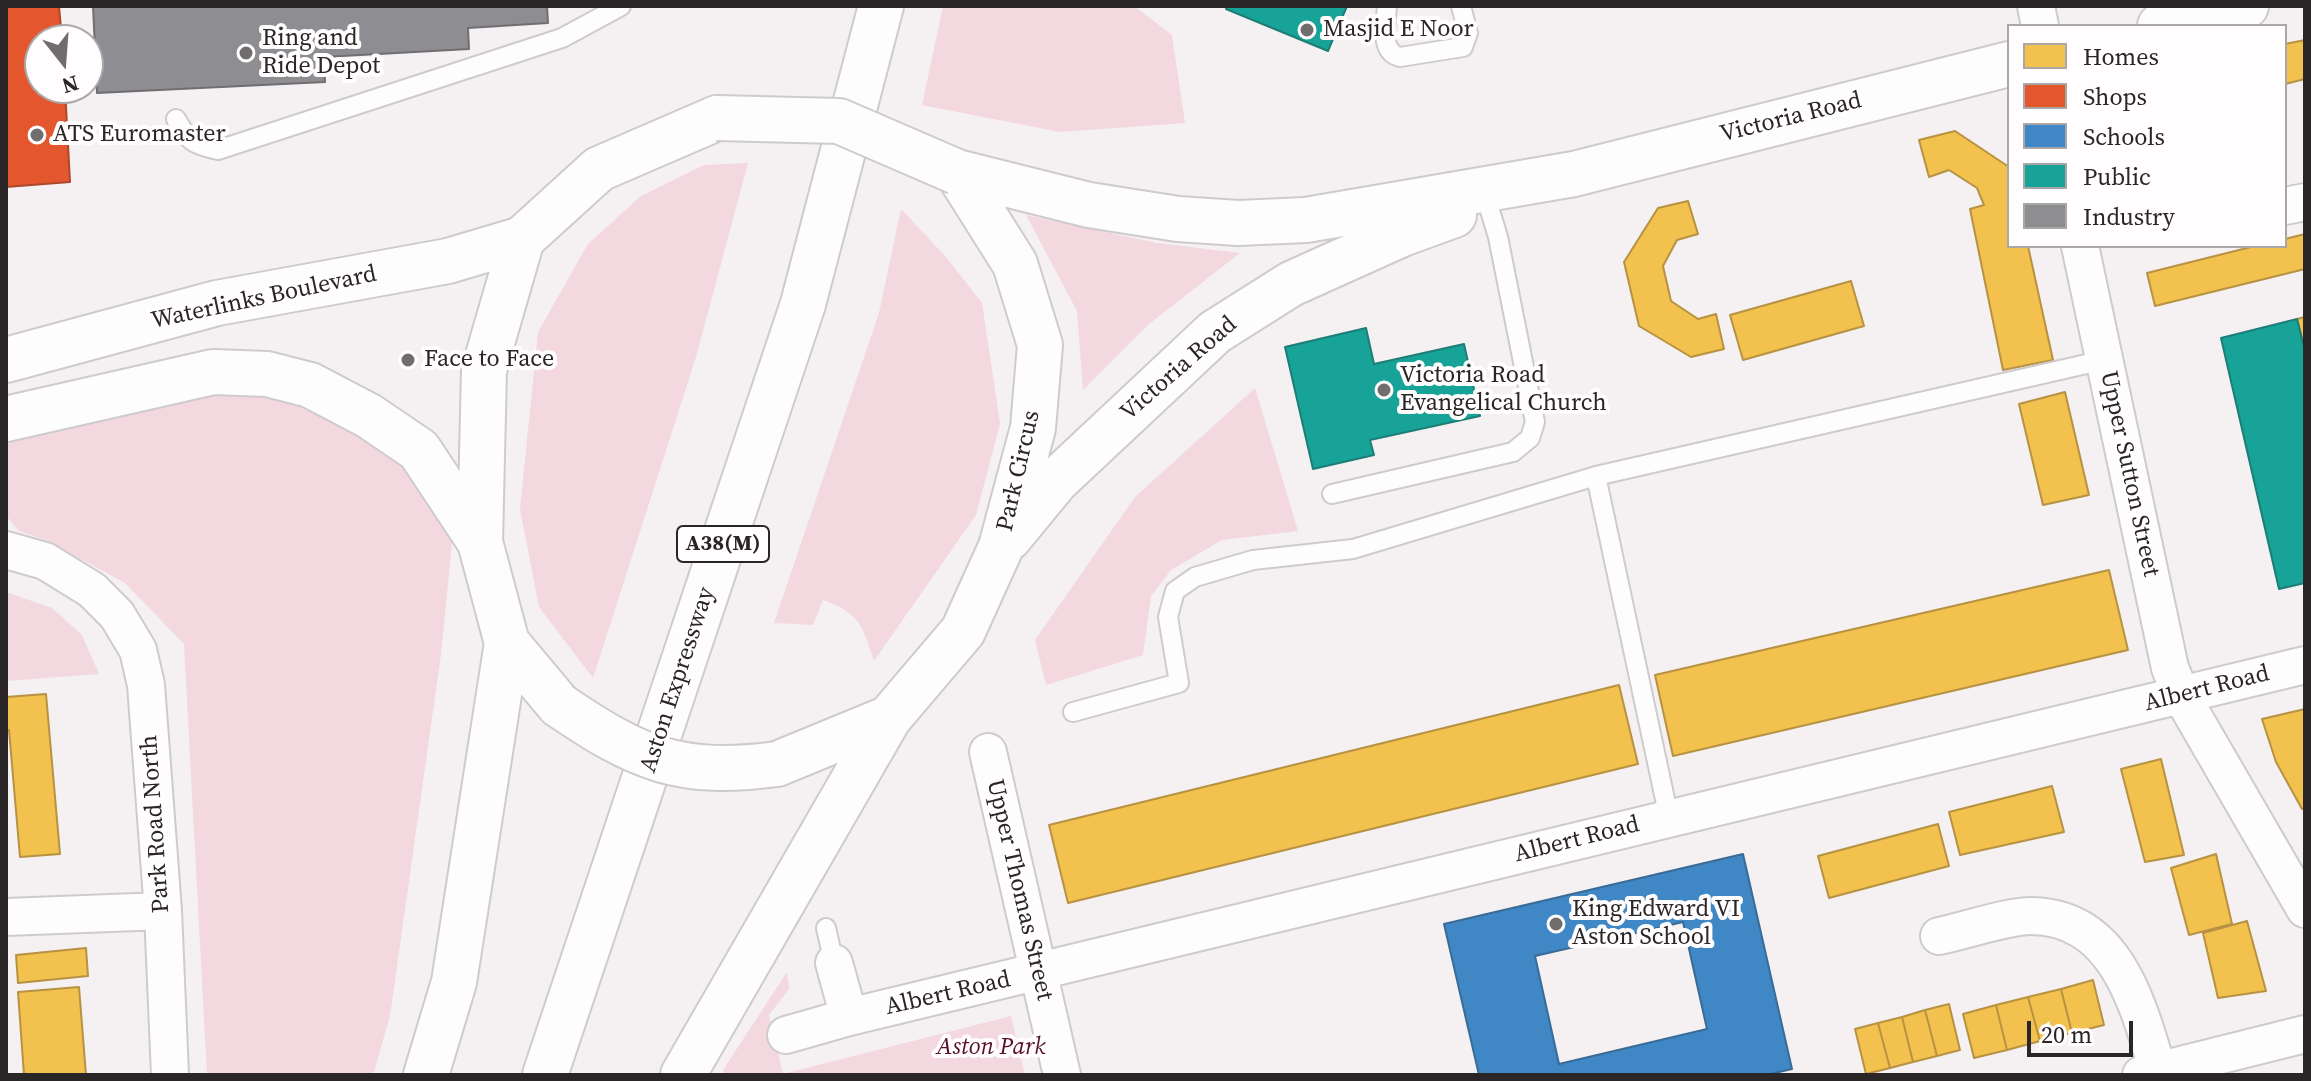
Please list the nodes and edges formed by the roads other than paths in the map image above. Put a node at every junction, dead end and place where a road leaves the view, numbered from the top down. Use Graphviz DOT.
graph roads {
  1 [pos="881,6"];
  2 [pos="1387,6"];
  3 [pos="1461,6"];
  4 [pos="2246,6"];
  5 [pos="618,7"];
  6 [pos="2169,24"];
  7 [pos="2007,65"];
  8 [pos="176,119"];
  9 [pos="957,172"];
  10 [pos="1574,174"];
  11 [pos="1488,204"];
  12 [pos="522,239"];
  13 [pos="2090,248"];
  14 [pos="6,360"];
  15 [pos="2104,360"];
  16 [pos="6,419"];
  17 [pos="1596,476"];
  18 [pos="1332,494"];
  19 [pos="480,542"];
  20 [pos="1001,547"];
  21 [pos="6,550"];
  22 [pos="507,643"];
  23 [pos="2305,665"];
  24 [pos="2181,695"];
  25 [pos="1073,712"];
  26 [pos="889,718"];
  27 [pos="988,752"];
  28 [pos="1669,818"];
  29 [pos="2305,909"];
  30 [pos="163,911"];
  31 [pos="6,917"];
  32 [pos="826,928"];
  33 [pos="1939,936"];
  34 [pos="834,963"];
  35 [pos="1038,973"];
  36 [pos="849,1017"];
  37 [pos="2305,1034"];
  38 [pos="786,1035"];
  39 [pos="2150,1073"];
  40 [pos="170,1075"];
  41 [pos="426,1075"];
  42 [pos="545,1075"];
  43 [pos="683,1075"];
  44 [pos="1062,1075"];
  1 -- 42 [label="main road, Aston Expressway / A38(M)"];
  2 -- 3 [label="lane"];
  4 -- 6 [label="main road"];
  5 -- 8 [label="lane"];
  7 -- 10 [label="main road, Victoria Road"];
  9 -- 10 [label="main road, Victoria Road"];
  9 -- 12 [label="main road, bridge"];
  9 -- 20 [label="main road, Park Circus"];
  10 -- 11 [label="main road, Victoria Road"];
  11 -- 18 [label="lane"];
  11 -- 20 [label="main road, Victoria Road"];
  12 -- 14 [label="main road, Waterlinks Boulevard"];
  12 -- 19 [label="main road, Park Circus"];
  13 -- 15 [label="street, Upper Sutton Street"];
  15 -- 17 [label="lane"];
  15 -- 24 [label="street, Upper Sutton Street"];
  16 -- 19 [label="main road"];
  17 -- 25 [label="lane"];
  17 -- 28 [label="lane"];
  19 -- 22 [label="main road, Park Circus"];
  20 -- 26 [label="main road, Park Circus"];
  21 -- 30 [label="street, Park Road North"];
  22 -- 26 [label="main road, Park Circus, bridge"];
  22 -- 41 [label="main road"];
  23 -- 24 [label="street, Albert Road"];
  24 -- 28 [label="street, Albert Road"];
  24 -- 29 [label="street, Upper Sutton Street"];
  26 -- 43 [label="main road"];
  27 -- 35 [label="street, Upper Thomas Street"];
  28 -- 35 [label="street, Albert Road"];
  30 -- 31 [label="street"];
  30 -- 40 [label="street, Park Road North"];
  32 -- 34 [label="lane"];
  33 -- 39 [label="street"];
  34 -- 36 [label="street"];
  35 -- 36 [label="street, Albert Road"];
  35 -- 44 [label="street, Upper Thomas Street"];
  36 -- 38 [label="street, Albert Road"];
  37 -- 39 [label="street"];
}
